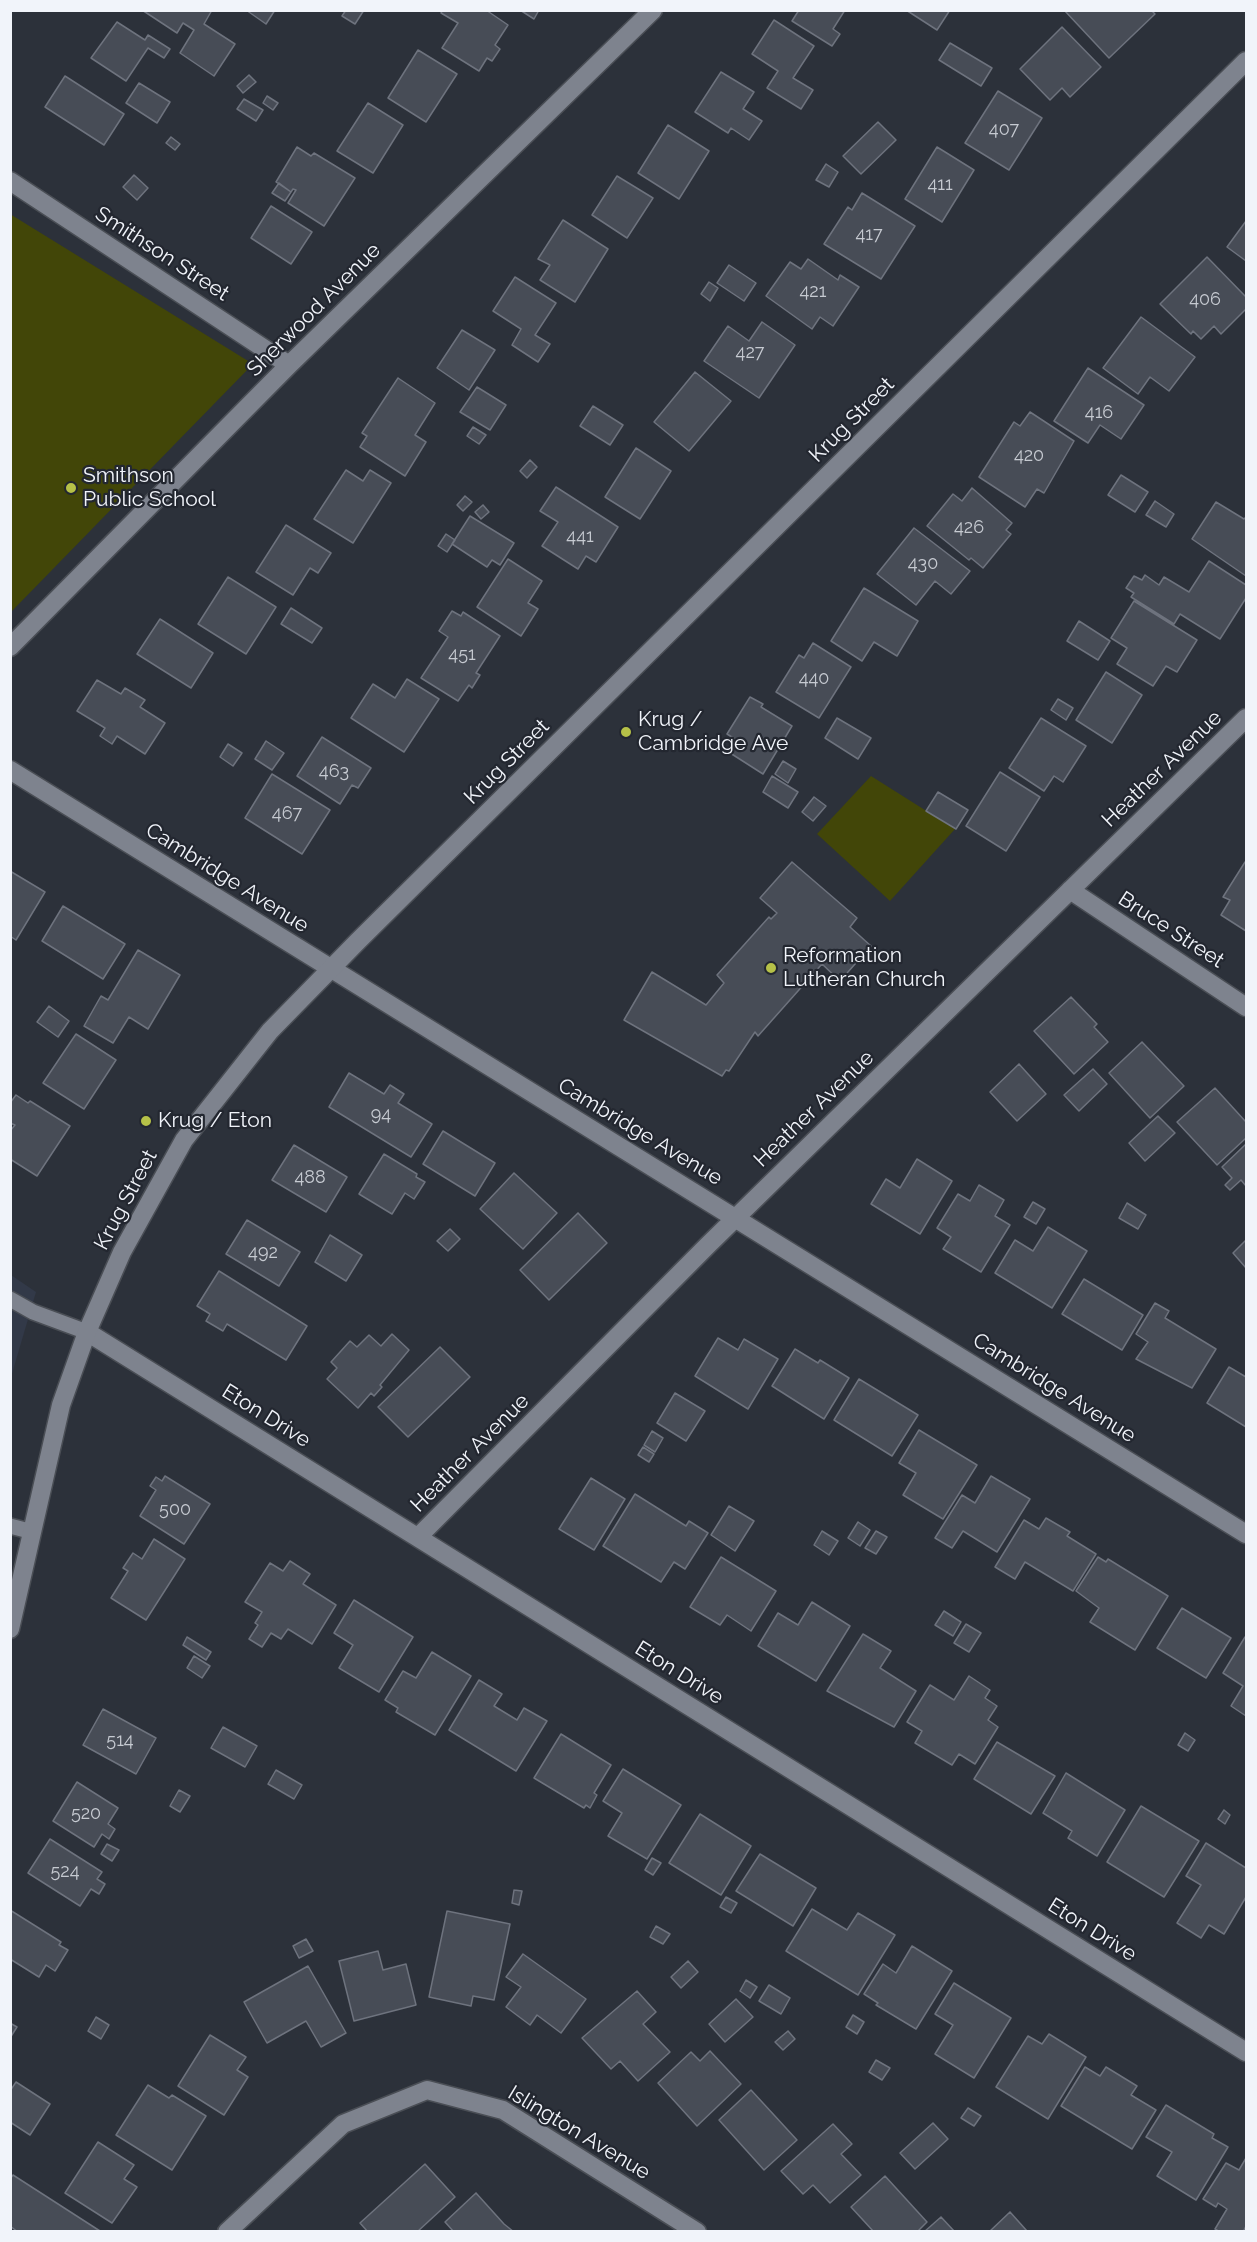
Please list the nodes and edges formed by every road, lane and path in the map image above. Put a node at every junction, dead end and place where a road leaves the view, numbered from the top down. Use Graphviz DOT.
graph roads {
  1 [pos="653,10"];
  2 [pos="1246,61"];
  3 [pos="10,181"];
  4 [pos="289,365"];
  5 [pos="10,647"];
  6 [pos="1246,718"];
  7 [pos="10,770"];
  8 [pos="1070,890"];
  9 [pos="331,970"];
  10 [pos="1246,1007"];
  11 [pos="736,1217"];
  12 [pos="10,1299"];
  13 [pos="87,1332"];
  14 [pos="10,1526"];
  15 [pos="33,1532"];
  16 [pos="1246,1534"];
  17 [pos="418,1537"];
  18 [pos="10,1629"];
  19 [pos="1246,2052"];
  20 [pos="227,2232"];
  21 [pos="697,2232"];
  1 -- 4 [label="street, Sherwood Avenue"];
  2 -- 9 [label="street, Krug Street"];
  3 -- 4 [label="street, Smithson Street"];
  4 -- 5 [label="street, Sherwood Avenue"];
  6 -- 8 [label="street, Heather Avenue"];
  7 -- 9 [label="street, Cambridge Avenue"];
  8 -- 10 [label="street, Bruce Street"];
  8 -- 11 [label="street, Heather Avenue"];
  9 -- 11 [label="street, Cambridge Avenue"];
  9 -- 13 [label="street, Krug Street"];
  11 -- 16 [label="street, Cambridge Avenue"];
  11 -- 17 [label="street, Heather Avenue"];
  12 -- 13 [label="lane"];
  13 -- 15 [label="street, Krug Street"];
  13 -- 17 [label="street, Eton Drive"];
  14 -- 15 [label="lane"];
  15 -- 18 [label="street, Krug Street"];
  17 -- 19 [label="street, Eton Drive"];
  20 -- 21 [label="street, Islington Avenue"];
}
